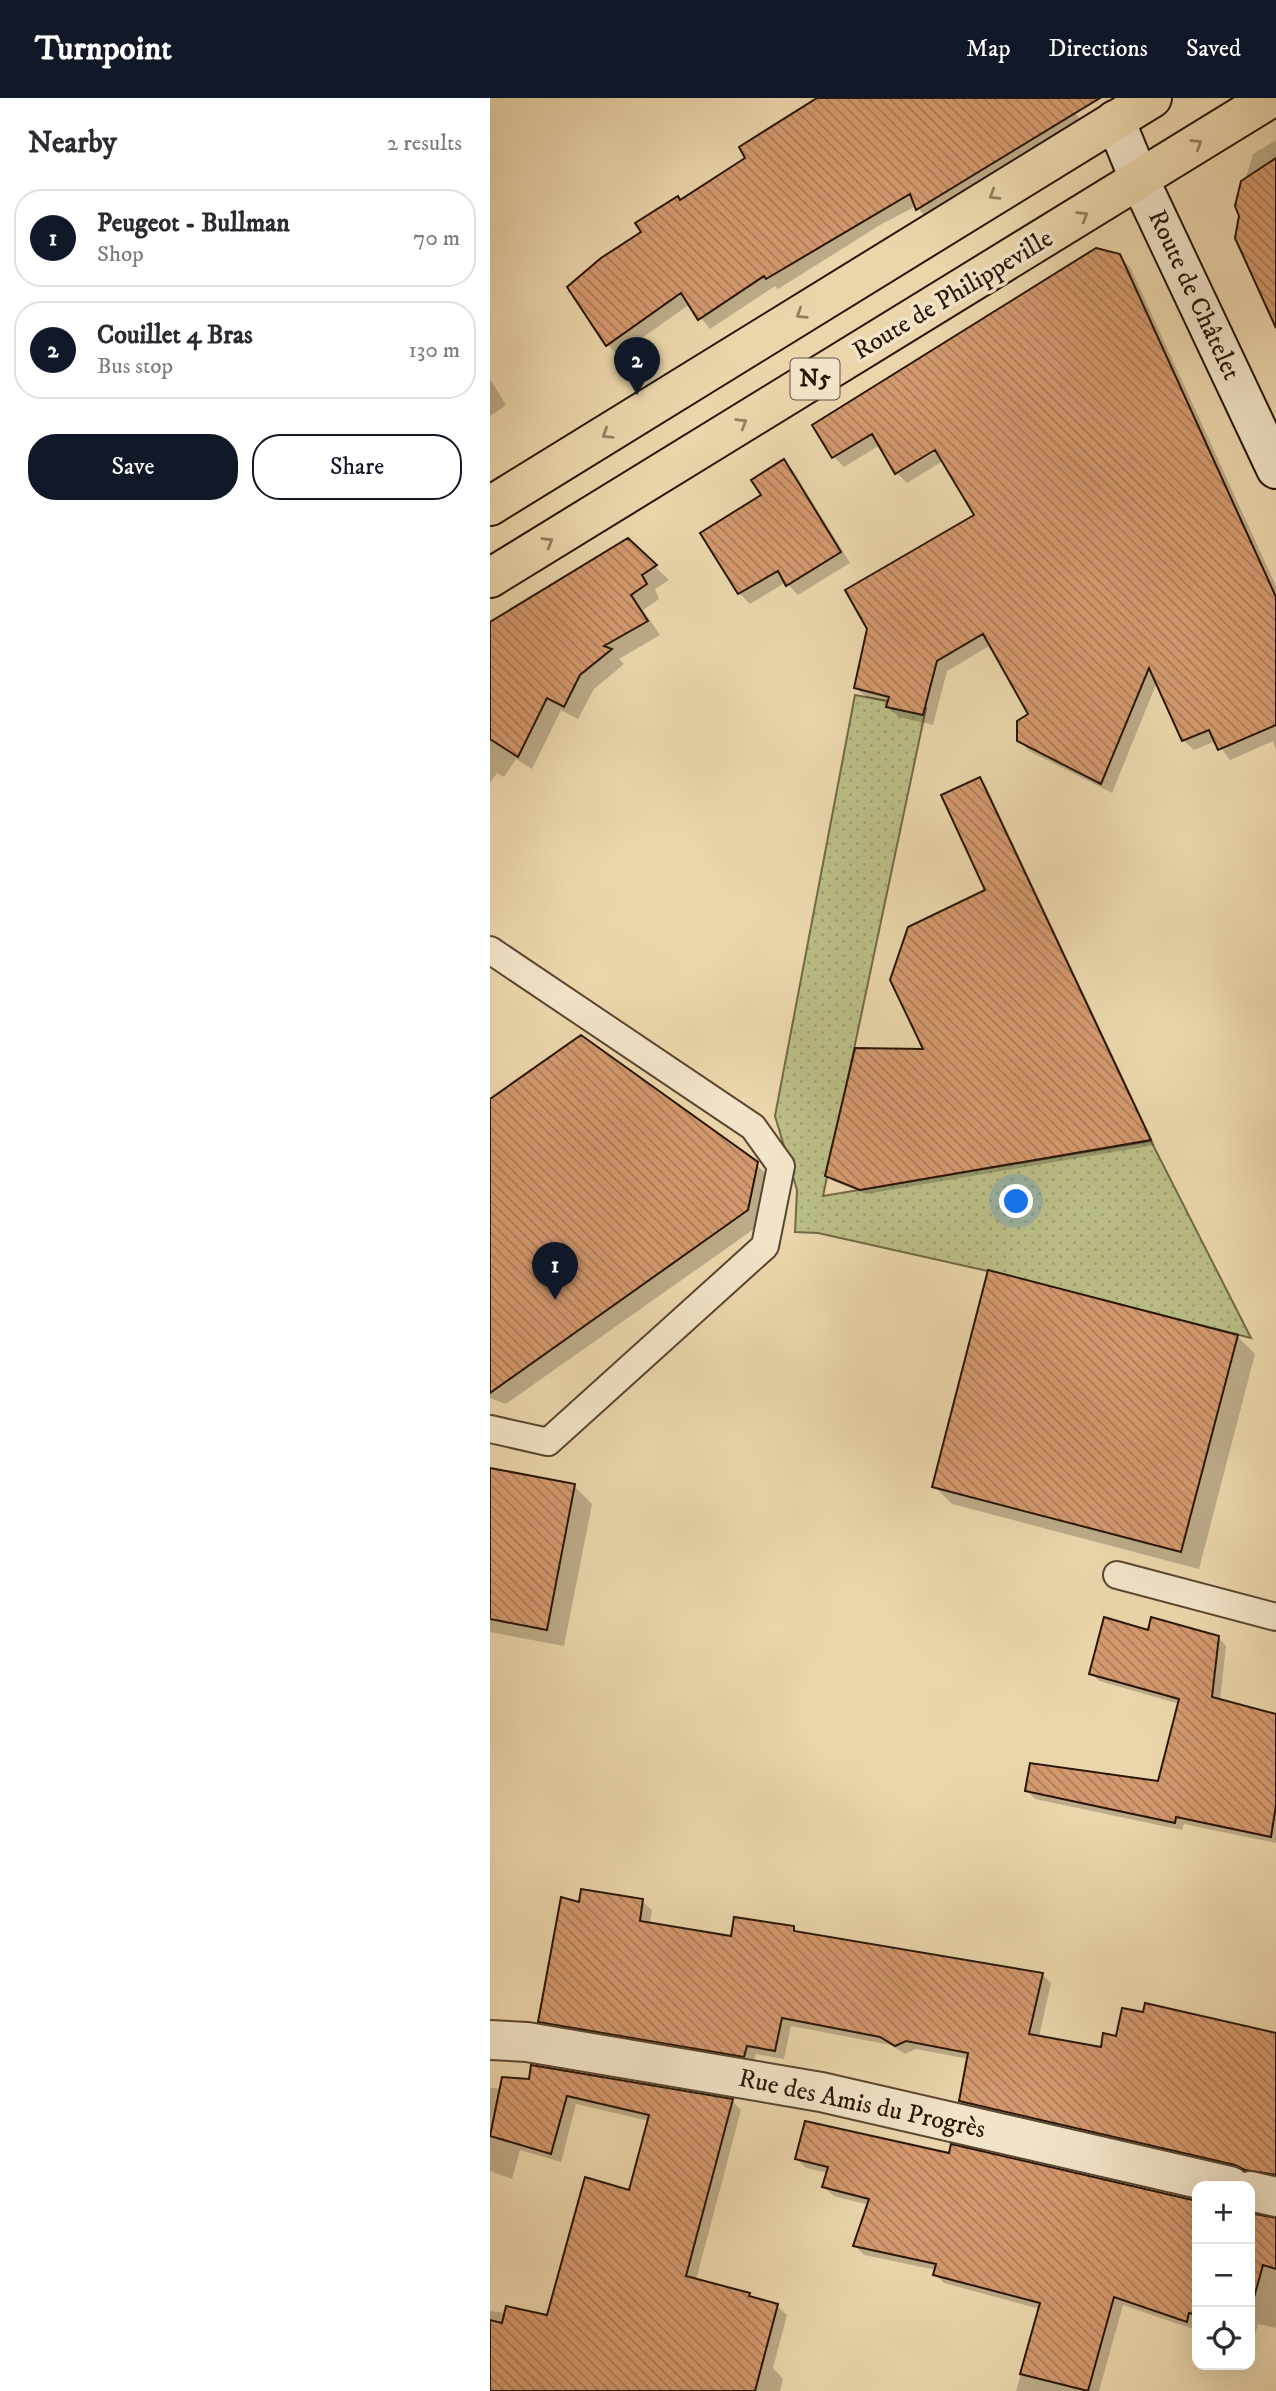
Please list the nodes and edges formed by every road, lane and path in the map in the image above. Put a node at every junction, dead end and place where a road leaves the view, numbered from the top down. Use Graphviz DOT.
graph roads {
  1 [pos="1152,98"];
  2 [pos="1270,98"];
  3 [pos="1115,120"];
  4 [pos="1140,181"];
  5 [pos="1276,469"];
  6 [pos="490,506"];
  7 [pos="490,578"];
  8 [pos="490,950"];
  9 [pos="490,1429"];
  10 [pos="1117,1575"];
  11 [pos="1276,1617"];
  12 [pos="490,2040"];
  13 [pos="1208,2181"];
  14 [pos="1255,2192"];
  15 [pos="1276,2197"];
  1 -- 3 [label="main road, N5"];
  4 -- 2 [label="main road, Route de Philippeville / N5, one-way"];
  3 -- 4 [label="street, Route de Châtelet"];
  3 -- 6 [label="main road, N5, one-way"];
  4 -- 5 [label="street, Route de Châtelet"];
  7 -- 4 [label="main road, Route de Philippeville / N5, one-way"];
  8 -- 9 [label="lane"];
  10 -- 11 [label="lane"];
  12 -- 13 [label="street, Rue des Amis du Progrès"];
  14 -- 15 [label="street"];
}
